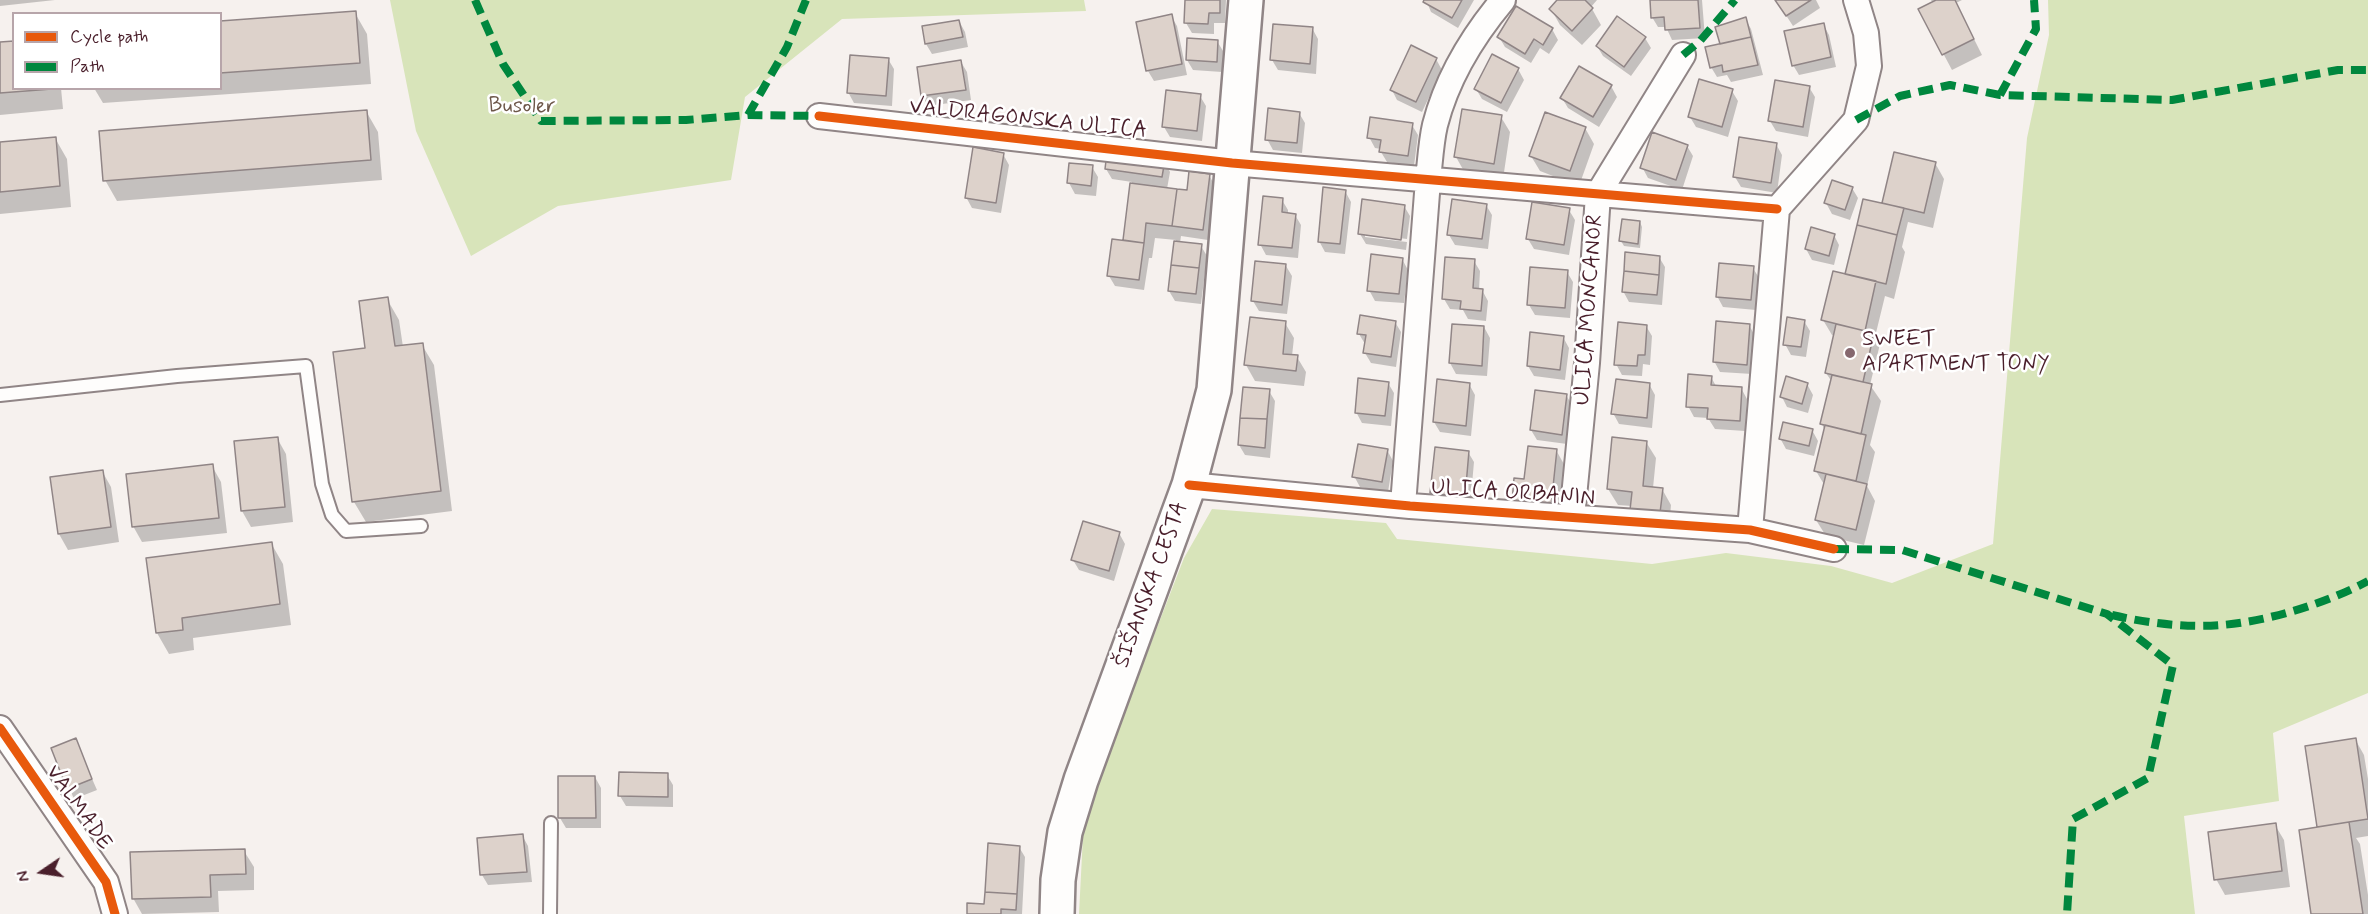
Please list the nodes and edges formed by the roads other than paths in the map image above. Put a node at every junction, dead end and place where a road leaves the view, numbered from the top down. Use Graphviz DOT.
graph roads {
  1 [pos="1246,0"];
  2 [pos="1503,0"];
  3 [pos="1856,0"];
  4 [pos="1683,55"];
  5 [pos="819,116"];
  6 [pos="1232,162"];
  7 [pos="1428,180"];
  8 [pos="1598,194"];
  9 [pos="1777,209"];
  10 [pos="0,395"];
  11 [pos="1189,484"];
  12 [pos="1403,505"];
  13 [pos="1572,517"];
  14 [pos="421,526"];
  15 [pos="1750,530"];
  16 [pos="1834,549"];
  17 [pos="0,728"];
  18 [pos="551,824"];
  19 [pos="115,914"];
  20 [pos="550,914"];
  21 [pos="1057,914"];
  1 -- 6 [label="main road, ŠIŠANSKA CESTA"];
  2 -- 7 [label="street, ULICA ORBANIN"];
  3 -- 9 [label="street"];
  4 -- 8 [label="street, ULICA MONCANOR"];
  5 -- 6 [label="street, VALDRAGONSKA ULICA"];
  6 -- 7 [label="street"];
  6 -- 11 [label="main road, ŠIŠANSKA CESTA"];
  7 -- 8 [label="street"];
  7 -- 12 [label="street, ULICA ORBANIN"];
  8 -- 9 [label="street"];
  8 -- 13 [label="street, ULICA MONCANOR"];
  9 -- 15 [label="street"];
  10 -- 14 [label="lane"];
  11 -- 12 [label="street, ULICA ORBANIN"];
  11 -- 21 [label="main road, ŠIŠANSKA CESTA"];
  12 -- 13 [label="street, ULICA ORBANIN"];
  13 -- 15 [label="street, ULICA ORBANIN"];
  15 -- 16 [label="street, ULICA ORBANIN"];
  17 -- 19 [label="street, VALMADE"];
  18 -- 20 [label="lane"];
}
